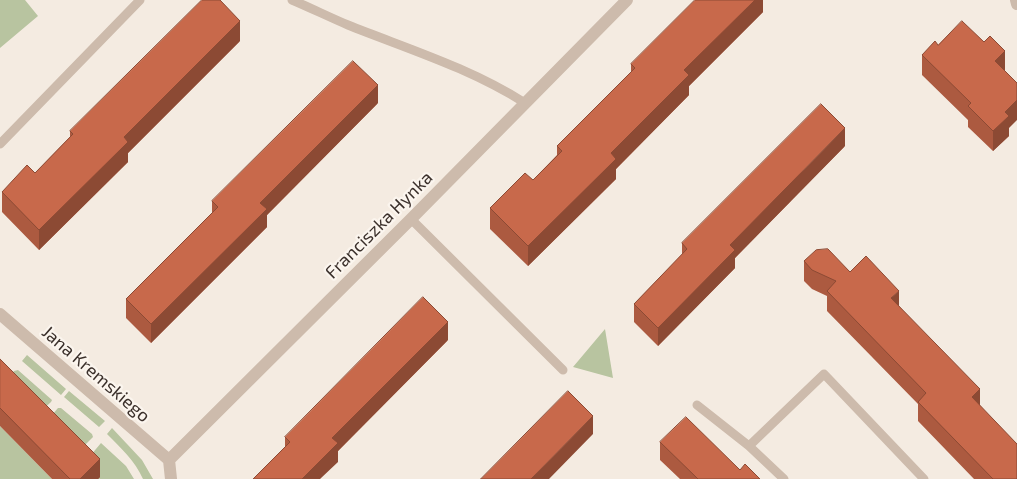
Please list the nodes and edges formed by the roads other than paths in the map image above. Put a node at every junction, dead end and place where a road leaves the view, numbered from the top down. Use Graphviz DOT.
graph roads {
  1 [pos="140,0"];
  2 [pos="292,0"];
  3 [pos="627,0"];
  4 [pos="525,103"];
  5 [pos="0,144"];
  6 [pos="411,219"];
  7 [pos="0,314"];
  8 [pos="564,370"];
  9 [pos="697,406"];
  10 [pos="749,446"];
  11 [pos="169,460"];
  12 [pos="171,479"];
  13 [pos="784,479"];
  14 [pos="924,479"];
  1 -- 5 [label="lane"];
  2 -- 4 [label="lane"];
  3 -- 4 [label="street, Franciszka Hynka"];
  4 -- 6 [label="street, Franciszka Hynka"];
  6 -- 8 [label="lane"];
  6 -- 11 [label="street, Franciszka Hynka"];
  7 -- 11 [label="street, Jana Kremskiego"];
  9 -- 10 [label="lane"];
  10 -- 13 [label="lane"];
  10 -- 14 [label="lane"];
  11 -- 12 [label="street"];
}
